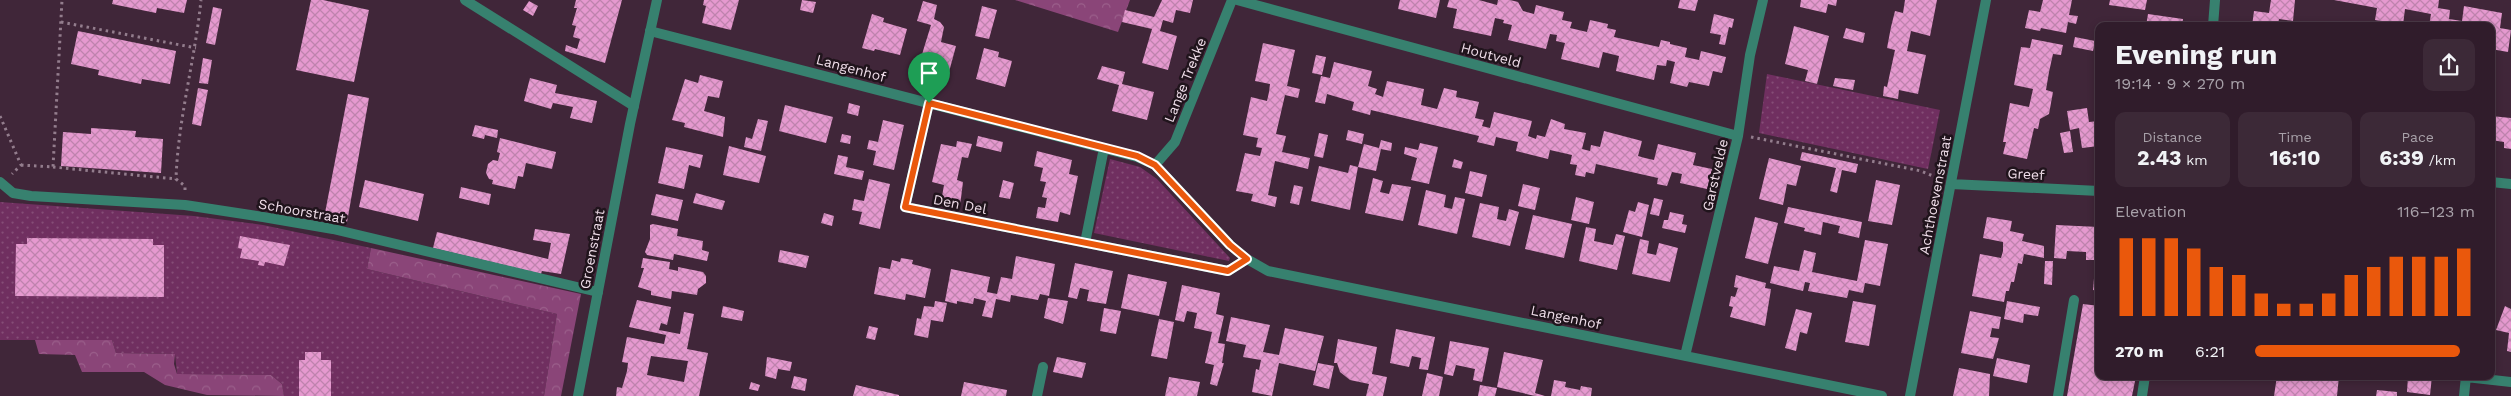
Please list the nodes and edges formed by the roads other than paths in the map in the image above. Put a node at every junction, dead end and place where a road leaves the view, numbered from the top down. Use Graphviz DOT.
graph roads {
  1 [pos="465,0"];
  2 [pos="657,0"];
  3 [pos="1232,0"];
  4 [pos="1237,0"];
  5 [pos="1763,0"];
  6 [pos="1986,0"];
  7 [pos="2215,0"];
  8 [pos="2213,22"];
  9 [pos="650,31"];
  10 [pos="929,103"];
  11 [pos="634,106"];
  12 [pos="1738,136"];
  13 [pos="1104,148"];
  14 [pos="1155,165"];
  15 [pos="2495,182"];
  16 [pos="1951,184"];
  17 [pos="2511,184"];
  18 [pos="3,185"];
  19 [pos="2095,191"];
  20 [pos="1085,243"];
  21 [pos="1247,259"];
  22 [pos="598,292"];
  23 [pos="2074,300"];
  24 [pos="1685,356"];
  25 [pos="1043,367"];
  26 [pos="2144,380"];
  27 [pos="2466,380"];
  28 [pos="2493,380"];
  29 [pos="2511,382"];
  30 [pos="578,396"];
  31 [pos="1037,396"];
  32 [pos="1882,396"];
  33 [pos="1910,396"];
  34 [pos="2058,396"];
  35 [pos="2142,396"];
  36 [pos="2464,396"];
  1 -- 11 [label="street"];
  2 -- 9 [label="street, Groenstraat"];
  3 -- 14 [label="street, Lange Trekke"];
  4 -- 12 [label="street, Houtveld"];
  5 -- 12 [label="street, Garstvelde"];
  6 -- 16 [label="street, Achthoevenstraat"];
  7 -- 8 [label="street"];
  9 -- 10 [label="street, Langenhof"];
  9 -- 11 [label="street, Groenstraat"];
  10 -- 13 [label="street, Langenhof"];
  10 -- 20 [label="street, Den Del"];
  11 -- 22 [label="street, Groenstraat"];
  12 -- 24 [label="street, Garstvelde"];
  13 -- 14 [label="street, Langenhof"];
  13 -- 20 [label="street"];
  14 -- 21 [label="street, Langenhof"];
  15 -- 17 [label="street"];
  16 -- 19 [label="street, Greef"];
  16 -- 33 [label="street, Achthoevenstraat"];
  18 -- 22 [label="street, Schoorstraat"];
  20 -- 21 [label="street"];
  21 -- 24 [label="street, Langenhof"];
  22 -- 30 [label="street, Groenstraat"];
  23 -- 34 [label="street"];
  24 -- 32 [label="street, Langenhof"];
  25 -- 31 [label="street"];
  26 -- 35 [label="street"];
  27 -- 36 [label="street"];
  28 -- 29 [label="street"];
}
